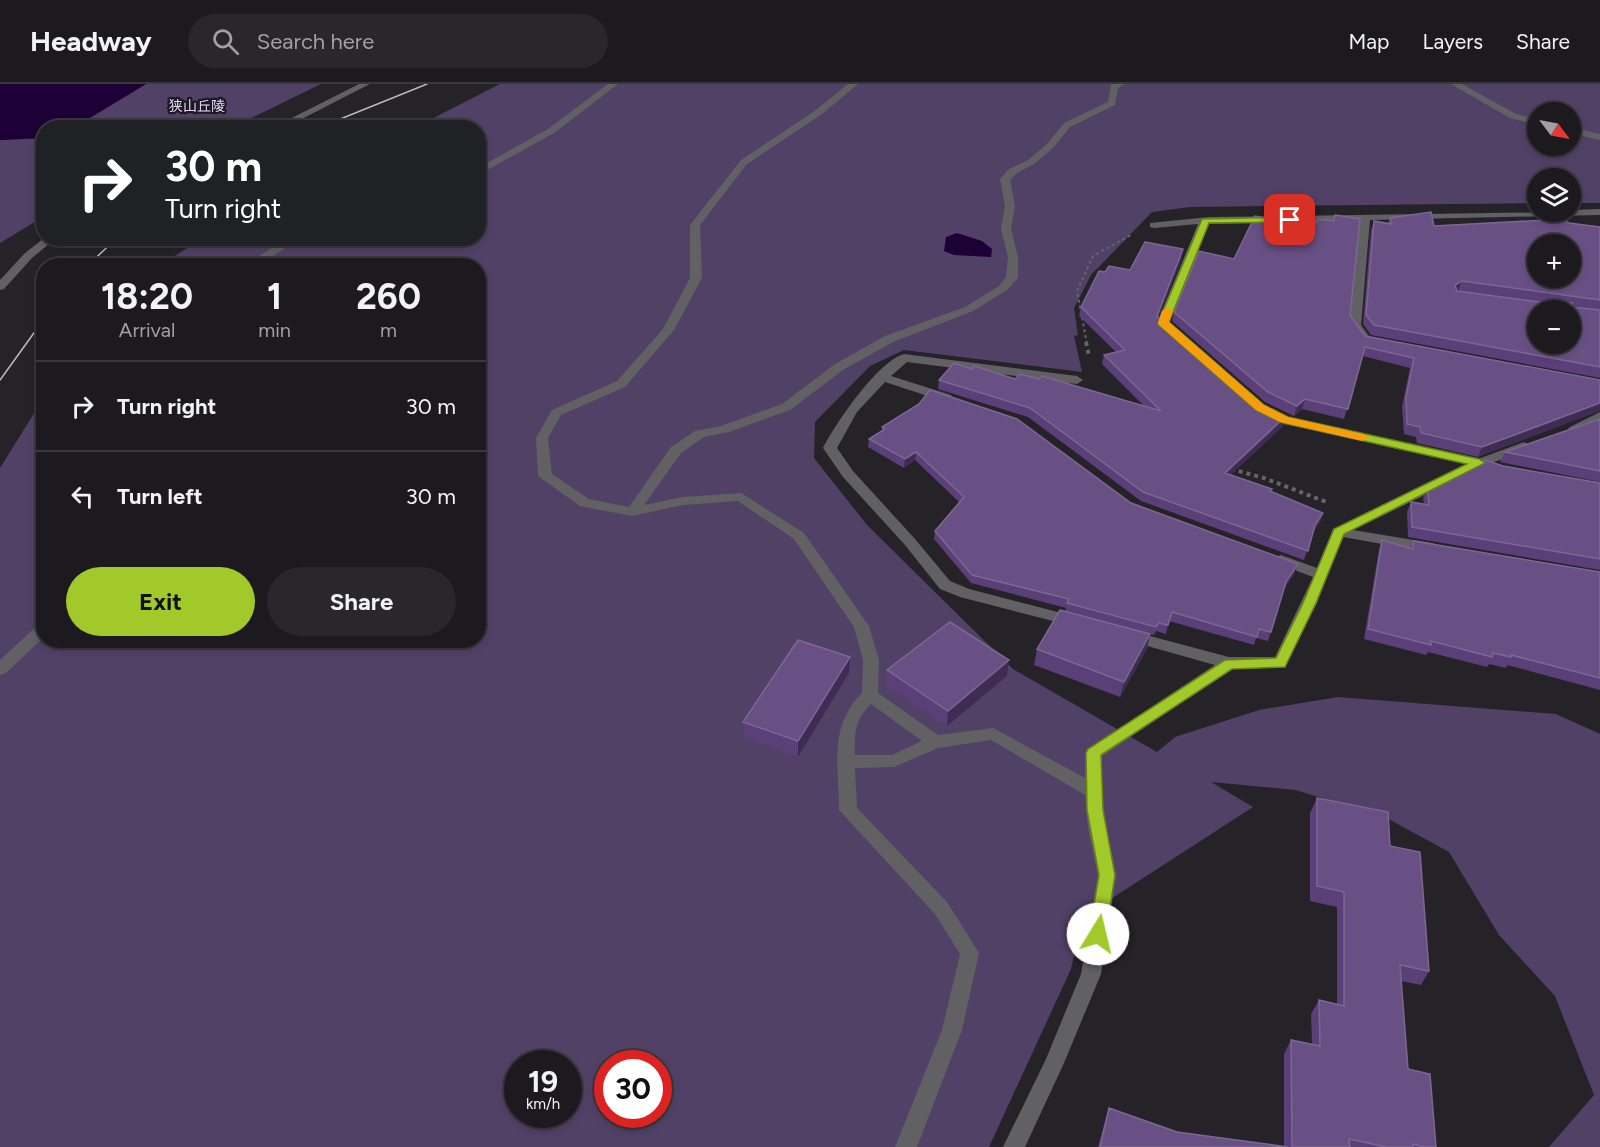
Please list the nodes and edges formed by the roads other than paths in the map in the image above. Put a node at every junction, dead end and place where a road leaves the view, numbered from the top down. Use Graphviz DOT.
graph roads {
  1 [pos="366,84"];
  2 [pos="614,84"];
  3 [pos="854,84"];
  4 [pos="1121,84"];
  5 [pos="1455,84"];
  6 [pos="1527,119"];
  7 [pos="292,120"];
  8 [pos="1581,133"];
  9 [pos="1600,137"];
  10 [pos="486,168"];
  11 [pos="1600,212"];
  12 [pos="1365,218"];
  13 [pos="1209,220"];
  14 [pos="1155,225"];
  15 [pos="41,246"];
  16 [pos="283,246"];
  17 [pos="264,258"];
  18 [pos="0,287"];
  19 [pos="1378,343"];
  20 [pos="1187,344"];
  21 [pos="883,377"];
  22 [pos="1077,380"];
  23 [pos="958,401"];
  24 [pos="1260,407"];
  25 [pos="1600,416"];
  26 [pos="1563,432"];
  27 [pos="1533,443"];
  28 [pos="1479,463"];
  29 [pos="1499,470"];
  30 [pos="632,512"];
  31 [pos="1338,532"];
  32 [pos="1452,552"];
  33 [pos="1266,554"];
  34 [pos="1320,574"];
  35 [pos="1088,625"];
  36 [pos="1121,634"];
  37 [pos="36,635"];
  38 [pos="1230,663"];
  39 [pos="0,669"];
  40 [pos="870,695"];
  41 [pos="935,742"];
  42 [pos="846,762"];
  43 [pos="1093,791"];
  44 [pos="906,1147"];
  45 [pos="1014,1147"];
  1 -- 7 [label="street"];
  2 -- 10 [label="street"];
  3 -- 30 [label="street"];
  4 -- 30 [label="street"];
  5 -- 6 [label="street"];
  8 -- 9 [label="street"];
  11 -- 12 [label="street"];
  12 -- 13 [label="street"];
  12 -- 19 [label="street"];
  13 -- 14 [label="street"];
  13 -- 20 [label="street"];
  15 -- 18 [label="street"];
  16 -- 17 [label="street"];
  21 -- 22 [label="street"];
  21 -- 23 [label="street"];
  21 -- 35 [label="street"];
  24 -- 28 [label="street"];
  25 -- 26 [label="street"];
  27 -- 28 [label="street"];
  28 -- 29 [label="street"];
  28 -- 31 [label="street"];
  30 -- 40 [label="street"];
  31 -- 32 [label="street"];
  31 -- 34 [label="street"];
  33 -- 34 [label="street"];
  34 -- 38 [label="street"];
  36 -- 38 [label="street"];
  37 -- 39 [label="street"];
  38 -- 43 [label="street"];
  40 -- 41 [label="street"];
  40 -- 42 [label="street"];
  41 -- 42 [label="street"];
  41 -- 43 [label="street"];
  42 -- 44 [label="street"];
  43 -- 45 [label="street"];
}
